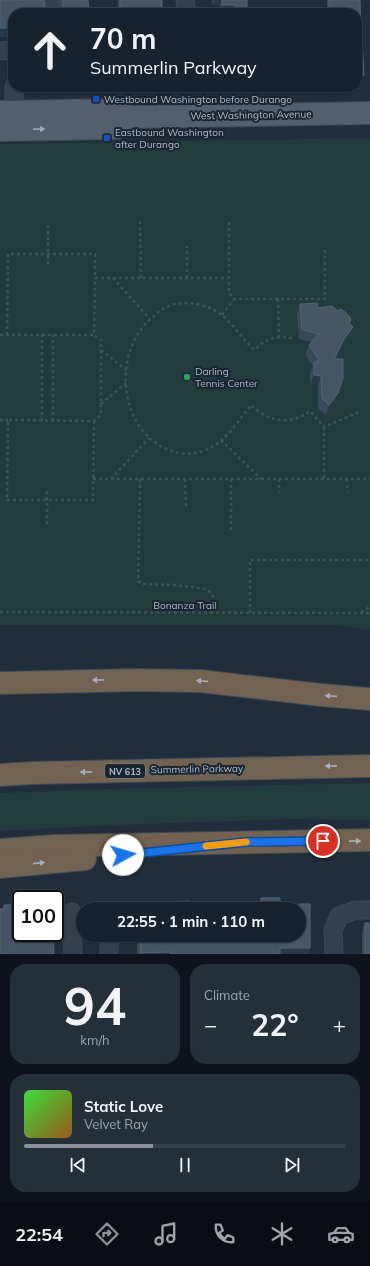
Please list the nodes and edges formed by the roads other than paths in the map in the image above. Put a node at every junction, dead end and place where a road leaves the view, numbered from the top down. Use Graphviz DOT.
graph roads {
  1 [pos="13,92"];
  2 [pos="7,112"];
  3 [pos="370,113"];
  4 [pos="131,116"];
  5 [pos="0,130"];
  6 [pos="0,683"];
  7 [pos="370,699"];
  8 [pos="370,766"];
  9 [pos="0,775"];
  10 [pos="370,840"];
  11 [pos="246,842"];
  12 [pos="0,850"];
  13 [pos="0,867"];
  14 [pos="370,910"];
  15 [pos="72,912"];
  16 [pos="109,942"];
  17 [pos="73,954"];
  18 [pos="109,954"];
  19 [pos="334,954"];
  1 -- 2 [label="street"];
  2 -- 4 [label="main road, West Washington Avenue"];
  3 -- 4 [label="main road, West Washington Avenue"];
  5 -- 4 [label="main road, one-way"];
  7 -- 6 [label="highway, one-way"];
  8 -- 9 [label="highway, Summerlin Parkway / NV 613, one-way"];
  11 -- 10 [label="highway, one-way"];
  11 -- 12 [label="highway"];
  13 -- 11 [label="highway, one-way"];
  14 -- 19 [label="street"];
  15 -- 17 [label="street"];
  16 -- 18 [label="street"];
}
